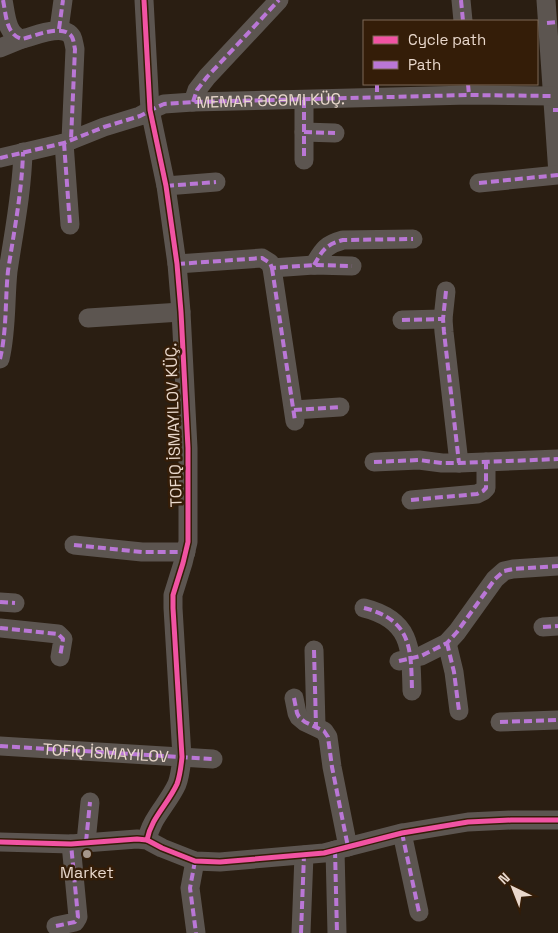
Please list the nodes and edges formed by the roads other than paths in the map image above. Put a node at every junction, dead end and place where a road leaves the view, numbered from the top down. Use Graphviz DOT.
graph roads {
  1 [pos="3,0"];
  2 [pos="63,0"];
  3 [pos="144,0"];
  4 [pos="279,0"];
  5 [pos="461,0"];
  6 [pos="546,0"];
  7 [pos="463,20"];
  8 [pos="553,22"];
  9 [pos="59,29"];
  10 [pos="22,39"];
  11 [pos="0,48"];
  12 [pos="468,90"];
  13 [pos="377,91"];
  14 [pos="304,100"];
  15 [pos="193,102"];
  16 [pos="554,105"];
  17 [pos="150,110"];
  18 [pos="304,132"];
  19 [pos="335,133"];
  20 [pos="68,141"];
  21 [pos="23,152"];
  22 [pos="0,158"];
  23 [pos="304,160"];
  24 [pos="558,168"];
  25 [pos="216,182"];
  26 [pos="479,182"];
  27 [pos="166,186"];
  28 [pos="70,225"];
  29 [pos="413,239"];
  30 [pos="177,264"];
  31 [pos="314,265"];
  32 [pos="352,266"];
  33 [pos="272,268"];
  34 [pos="446,291"];
  35 [pos="3,304"];
  36 [pos="181,312"];
  37 [pos="88,318"];
  38 [pos="443,319"];
  39 [pos="402,320"];
  40 [pos="0,359"];
  41 [pos="340,407"];
  42 [pos="558,459"];
  43 [pos="374,462"];
  44 [pos="486,462"];
  45 [pos="459,463"];
  46 [pos="410,500"];
  47 [pos="74,544"];
  48 [pos="186,552"];
  49 [pos="558,566"];
  50 [pos="364,608"];
  51 [pos="0,628"];
  52 [pos="447,642"];
  53 [pos="314,650"];
  54 [pos="60,657"];
  55 [pos="405,659"];
  56 [pos="412,691"];
  57 [pos="294,698"];
  58 [pos="459,712"];
  59 [pos="558,720"];
  60 [pos="500,722"];
  61 [pos="316,726"];
  62 [pos="0,746"];
  63 [pos="182,757"];
  64 [pos="213,759"];
  65 [pos="90,802"];
  66 [pos="558,820"];
  67 [pos="402,833"];
  68 [pos="147,840"];
  69 [pos="0,842"];
  70 [pos="79,843"];
  71 [pos="341,849"];
  72 [pos="304,855"];
  73 [pos="195,861"];
  74 [pos="419,912"];
  75 [pos="56,926"];
  76 [pos="196,933"];
  77 [pos="301,933"];
  78 [pos="337,933"];
  1 -- 10 [label="street"];
  2 -- 9 [label="street"];
  3 -- 17 [label="street"];
  4 -- 15 [label="street"];
  5 -- 7 [label="street"];
  6 -- 8 [label="street"];
  8 -- 16 [label="street"];
  9 -- 10 [label="street"];
  9 -- 20 [label="street"];
  10 -- 11 [label="street"];
  12 -- 13 [label="street, MEMAR ƏCƏMI KÜÇ."];
  12 -- 16 [label="street, MEMAR ƏCƏMI KÜÇ."];
  13 -- 14 [label="street, MEMAR ƏCƏMI KÜÇ."];
  14 -- 15 [label="street, MEMAR ƏCƏMI KÜÇ."];
  14 -- 18 [label="street"];
  15 -- 17 [label="street, MEMAR ƏCƏMI KÜÇ."];
  16 -- 24 [label="street"];
  17 -- 20 [label="street, MEMAR ƏCƏMI KÜÇ."];
  17 -- 27 [label="street"];
  18 -- 19 [label="street"];
  18 -- 23 [label="street"];
  20 -- 21 [label="street, MEMAR ƏCƏMI KÜÇ."];
  20 -- 28 [label="street"];
  21 -- 22 [label="street, MEMAR ƏCƏMI KÜÇ."];
  21 -- 35 [label="street"];
  24 -- 26 [label="street"];
  25 -- 27 [label="street"];
  27 -- 30 [label="street"];
  29 -- 31 [label="street"];
  30 -- 33 [label="street"];
  30 -- 36 [label="street"];
  31 -- 32 [label="street"];
  31 -- 33 [label="street"];
  33 -- 41 [label="street"];
  34 -- 38 [label="street"];
  35 -- 40 [label="street"];
  36 -- 37 [label="street"];
  36 -- 48 [label="street"];
  38 -- 39 [label="street"];
  38 -- 45 [label="street"];
  42 -- 44 [label="street"];
  43 -- 45 [label="street"];
  44 -- 45 [label="street"];
  44 -- 46 [label="street"];
  47 -- 48 [label="street"];
  48 -- 63 [label="street"];
  49 -- 52 [label="street"];
  50 -- 55 [label="street"];
  51 -- 54 [label="street"];
  52 -- 55 [label="street"];
  52 -- 58 [label="street"];
  53 -- 61 [label="street"];
  55 -- 56 [label="street"];
  57 -- 61 [label="street"];
  59 -- 60 [label="street"];
  61 -- 71 [label="street"];
  62 -- 63 [label="street"];
  63 -- 64 [label="street"];
  63 -- 68 [label="street"];
  65 -- 70 [label="street"];
  66 -- 67 [label="street"];
  67 -- 71 [label="street"];
  67 -- 74 [label="street"];
  68 -- 70 [label="street"];
  68 -- 73 [label="street"];
  69 -- 70 [label="street"];
  70 -- 75 [label="street"];
  71 -- 72 [label="street"];
  71 -- 78 [label="street"];
  72 -- 73 [label="street"];
  72 -- 77 [label="street"];
  73 -- 76 [label="street"];
}
